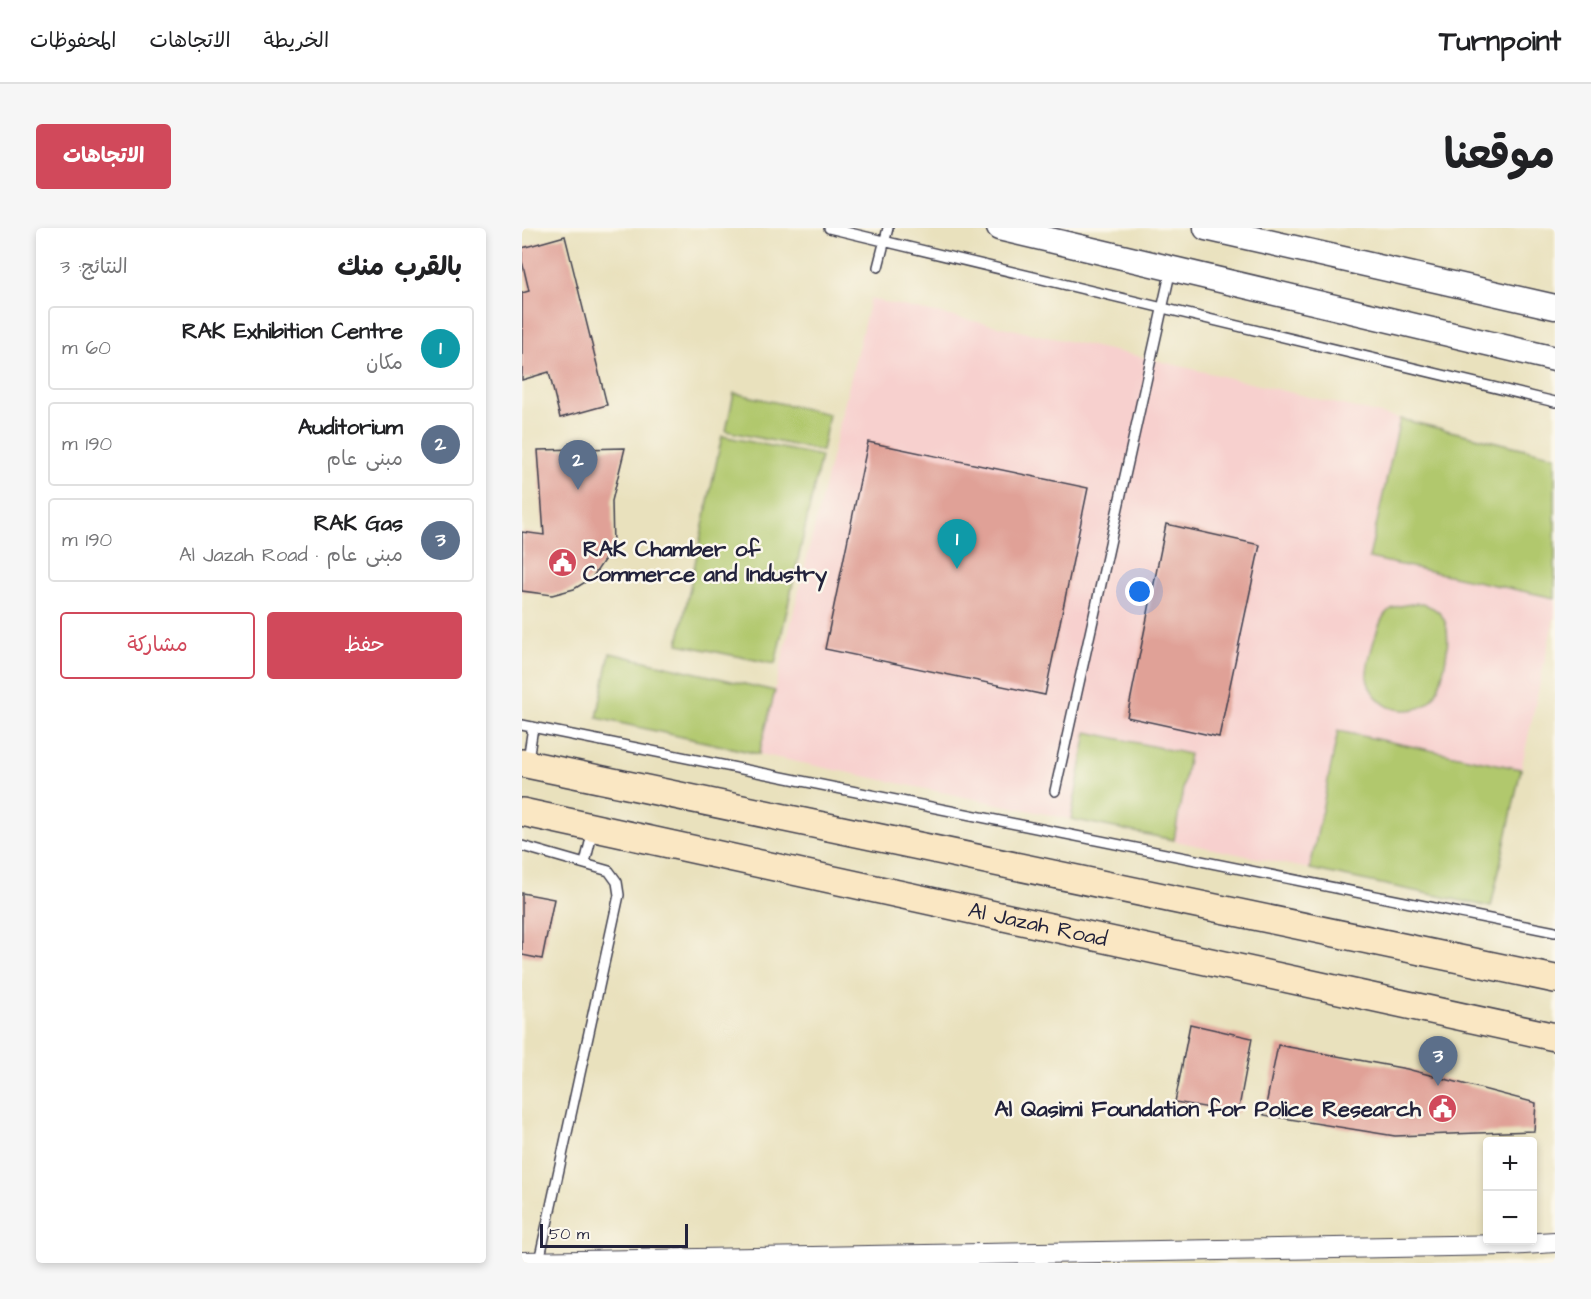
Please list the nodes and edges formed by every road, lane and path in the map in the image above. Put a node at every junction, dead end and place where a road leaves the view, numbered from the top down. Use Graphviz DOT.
graph roads {
  1 [pos="829,228"];
  2 [pos="888,228"];
  3 [pos="999,228"];
  4 [pos="1206,228"];
  5 [pos="885,241"];
  6 [pos="878,267"];
  7 [pos="1171,269"];
  8 [pos="1555,307"];
  9 [pos="1162,308"];
  10 [pos="1555,359"];
  11 [pos="1555,402"];
  12 [pos="522,725"];
  13 [pos="533,727"];
  14 [pos="524,763"];
  15 [pos="1055,791"];
  16 [pos="522,812"];
  17 [pos="593,827"];
  18 [pos="522,846"];
  19 [pos="585,863"];
  20 [pos="1555,932"];
  21 [pos="1555,979"];
  22 [pos="1555,1037"];
  23 [pos="1555,1231"];
  24 [pos="1537,1237"];
  25 [pos="1537,1242"];
  26 [pos="1555,1242"];
  27 [pos="1483,1244"];
  28 [pos="530,1262"];
  1 -- 5 [label="lane"];
  2 -- 5 [label="lane"];
  3 -- 7 [label="street"];
  4 -- 8 [label="street"];
  5 -- 6 [label="lane"];
  5 -- 9 [label="lane"];
  7 -- 9 [label="lane"];
  7 -- 10 [label="street"];
  9 -- 11 [label="lane"];
  9 -- 15 [label="lane"];
  12 -- 13 [label="lane"];
  13 -- 14 [label="lane"];
  13 -- 20 [label="lane"];
  14 -- 21 [label="main road"];
  16 -- 17 [label="main road, Al Jazah Road"];
  17 -- 19 [label="lane"];
  17 -- 22 [label="main road, Al Jazah Road"];
  18 -- 19 [label="lane"];
  19 -- 28 [label="lane"];
  23 -- 24 [label="street"];
  25 -- 26 [label="street"];
  27 -- 28 [label="street"];
}
